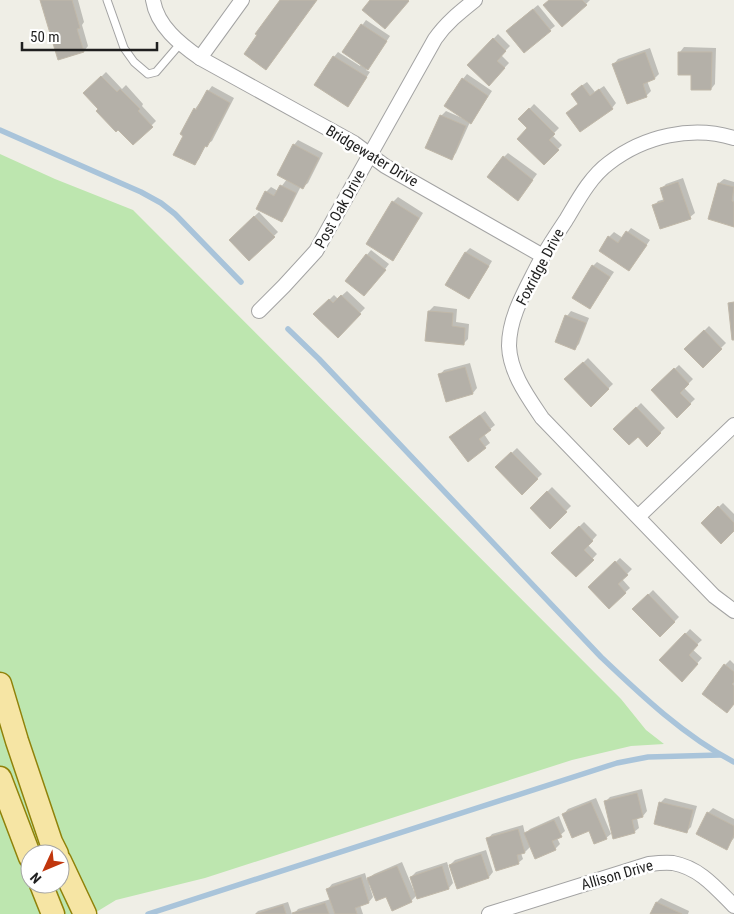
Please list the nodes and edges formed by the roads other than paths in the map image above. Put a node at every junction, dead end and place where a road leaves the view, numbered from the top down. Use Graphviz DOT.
graph roads {
  1 [pos="107,0"];
  2 [pos="153,0"];
  3 [pos="242,0"];
  4 [pos="475,0"];
  5 [pos="180,44"];
  6 [pos="200,58"];
  7 [pos="734,138"];
  8 [pos="370,155"];
  9 [pos="543,256"];
  10 [pos="259,311"];
  11 [pos="734,425"];
  12 [pos="639,516"];
  13 [pos="734,611"];
  14 [pos="0,684"];
  15 [pos="0,778"];
  16 [pos="25,844"];
  17 [pos="52,844"];
  18 [pos="70,882"];
  19 [pos="45,894"];
  20 [pos="734,906"];
  21 [pos="493,913"];
  22 [pos="53,914"];
  23 [pos="85,914"];
  1 -- 5 [label="lane"];
  2 -- 5 [label="street, Bridgewater Drive"];
  3 -- 6 [label="street"];
  4 -- 8 [label="street, Post Oak Drive"];
  5 -- 6 [label="street, Bridgewater Drive"];
  6 -- 8 [label="street, Bridgewater Drive"];
  7 -- 9 [label="street, Foxridge Drive"];
  8 -- 9 [label="street, Bridgewater Drive"];
  8 -- 10 [label="street, Post Oak Drive"];
  9 -- 12 [label="street, Foxridge Drive"];
  11 -- 12 [label="street"];
  12 -- 13 [label="street, Foxridge Drive"];
  14 -- 17 [label="main road"];
  15 -- 16 [label="main road"];
  18 -- 23 [label="main road"];
  19 -- 22 [label="main road"];
  20 -- 21 [label="street, Allison Drive"];
}
